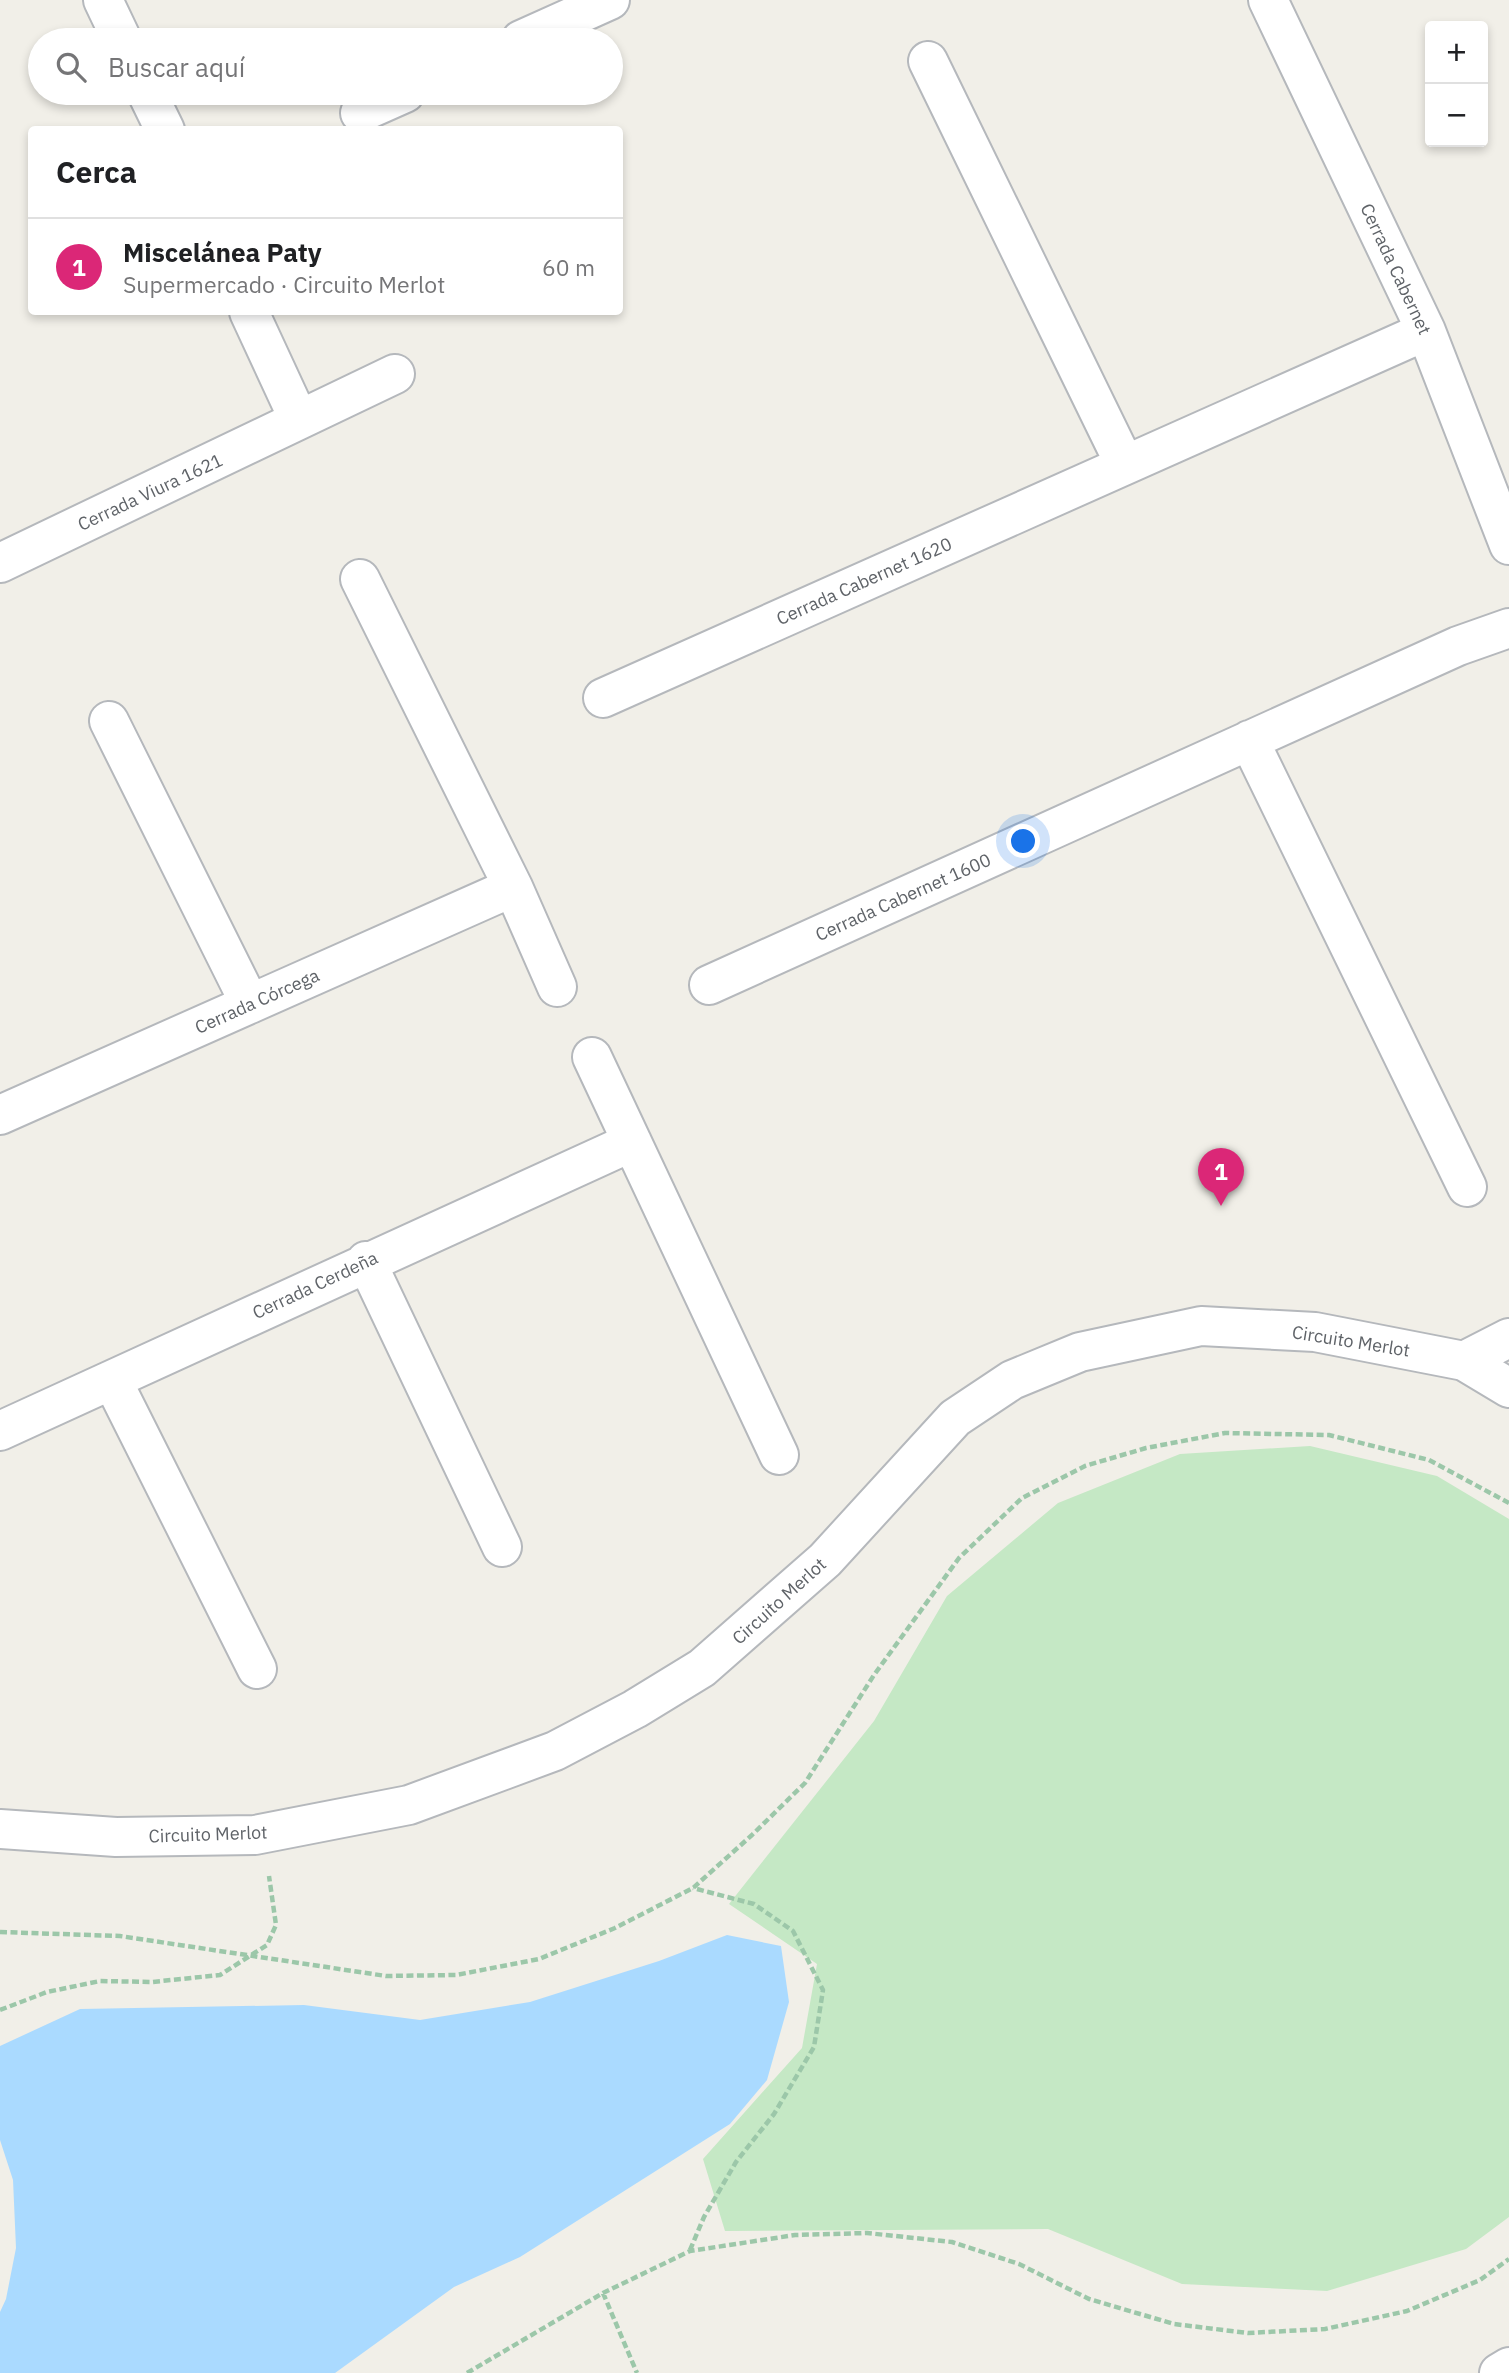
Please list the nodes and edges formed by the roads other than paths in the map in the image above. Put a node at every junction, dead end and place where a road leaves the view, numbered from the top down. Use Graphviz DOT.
graph roads {
  1 [pos="103,0"];
  2 [pos="610,0"];
  3 [pos="1268,0"];
  4 [pos="116,28"];
  5 [pos="548,28"];
  6 [pos="928,61"];
  7 [pos="153,105"];
  8 [pos="378,105"];
  9 [pos="360,113"];
  10 [pos="163,126"];
  11 [pos="250,315"];
  12 [pos="1426,331"];
  13 [pos="395,374"];
  14 [pos="299,420"];
  15 [pos="1125,465"];
  16 [pos="1509,545"];
  17 [pos="0,563"];
  18 [pos="360,579"];
  19 [pos="1509,628"];
  20 [pos="603,698"];
  21 [pos="109,721"];
  22 [pos="1249,740"];
  23 [pos="513,887"];
  24 [pos="709,985"];
  25 [pos="557,987"];
  26 [pos="250,1004"];
  27 [pos="593,1057"];
  28 [pos="0,1115"];
  29 [pos="632,1142"];
  30 [pos="1467,1187"];
  31 [pos="366,1261"];
  32 [pos="1509,1338"];
  33 [pos="1464,1361"];
  34 [pos="112,1380"];
  35 [pos="1509,1388"];
  36 [pos="0,1431"];
  37 [pos="779,1455"];
  38 [pos="502,1547"];
  39 [pos="257,1669"];
  40 [pos="0,1829"];
  41 [pos="1509,2367"];
  42 [pos="1499,2373"];
  1 -- 4 [label="street"];
  2 -- 5 [label="street"];
  3 -- 12 [label="street, Cerrada Cabernet"];
  6 -- 15 [label="street"];
  7 -- 10 [label="street"];
  8 -- 9 [label="street"];
  11 -- 14 [label="street"];
  12 -- 15 [label="street, Cerrada Cabernet 1620"];
  12 -- 16 [label="street, Cerrada Cabernet"];
  13 -- 14 [label="street, Cerrada Viura 1621"];
  14 -- 17 [label="street, Cerrada Viura 1621"];
  15 -- 20 [label="street, Cerrada Cabernet 1620"];
  18 -- 23 [label="street"];
  19 -- 22 [label="street, Cerrada Cabernet 1600"];
  21 -- 26 [label="street"];
  22 -- 24 [label="street, Cerrada Cabernet 1600"];
  22 -- 30 [label="street"];
  23 -- 25 [label="street"];
  23 -- 26 [label="street, Cerrada Córcega"];
  26 -- 28 [label="street, Cerrada Córcega"];
  27 -- 29 [label="street"];
  29 -- 31 [label="street, Cerrada Cerdeña"];
  29 -- 37 [label="street"];
  31 -- 34 [label="street, Cerrada Cerdeña"];
  31 -- 38 [label="street"];
  32 -- 33 [label="street"];
  33 -- 35 [label="street, Circuito Merlot"];
  33 -- 40 [label="street, Circuito Merlot"];
  34 -- 36 [label="street, Cerrada Cerdeña"];
  34 -- 39 [label="street"];
  41 -- 42 [label="street"];
}
